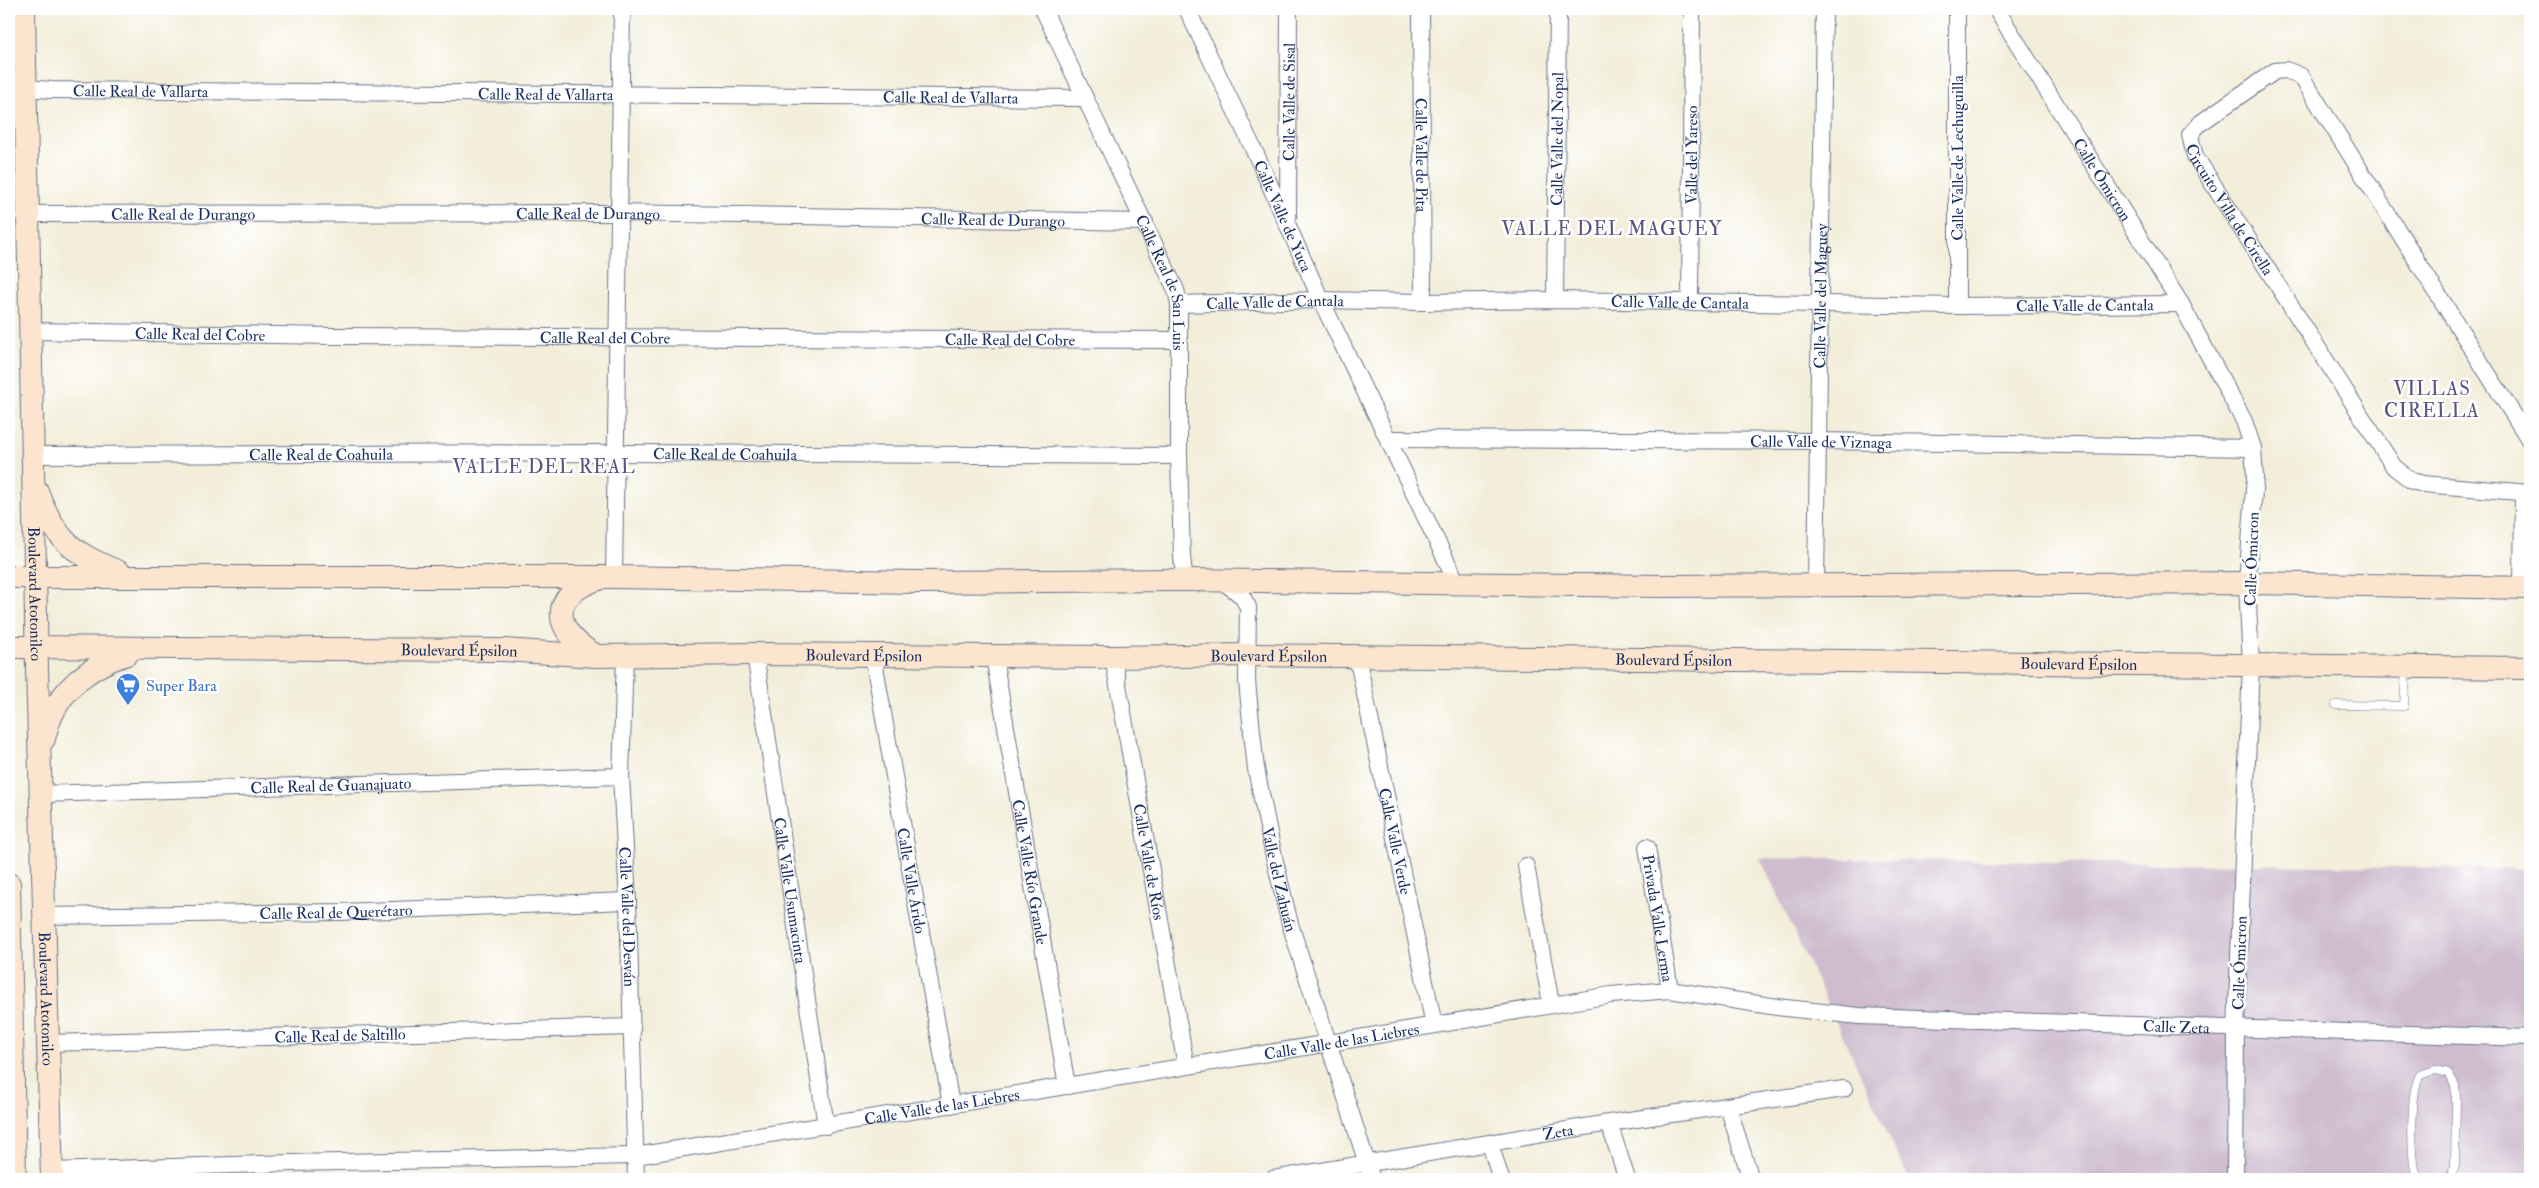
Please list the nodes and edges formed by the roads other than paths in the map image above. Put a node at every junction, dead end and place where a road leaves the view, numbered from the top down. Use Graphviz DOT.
graph roads {
  1 [pos="24,9"];
  2 [pos="622,9"];
  3 [pos="1043,9"];
  4 [pos="1187,9"];
  5 [pos="1289,9"];
  6 [pos="1422,9"];
  7 [pos="1558,9"];
  8 [pos="1692,9"];
  9 [pos="1824,9"];
  10 [pos="1958,9"];
  11 [pos="1996,9"];
  12 [pos="17,84"];
  13 [pos="620,96"];
  14 [pos="1085,98"];
  15 [pos="617,213"];
  16 [pos="29,214"];
  17 [pos="1145,222"];
  18 [pos="1288,225"];
  19 [pos="1321,300"];
  20 [pos="1556,300"];
  21 [pos="1422,302"];
  22 [pos="1690,303"];
  23 [pos="1179,304"];
  24 [pos="2181,304"];
  25 [pos="1821,305"];
  26 [pos="1957,306"];
  27 [pos="31,330"];
  28 [pos="616,336"];
  29 [pos="1178,340"];
  30 [pos="1389,439"];
  31 [pos="1817,440"];
  32 [pos="2530,441"];
  33 [pos="2254,448"];
  34 [pos="615,453"];
  35 [pos="32,455"];
  36 [pos="1180,456"];
  37 [pos="33,478"];
  38 [pos="2526,493"];
  39 [pos="129,576"];
  40 [pos="9,577"];
  41 [pos="35,577"];
  42 [pos="607,577"];
  43 [pos="1185,580"];
  44 [pos="1221,580"];
  45 [pos="1457,583"];
  46 [pos="2247,583"];
  47 [pos="1816,584"];
  48 [pos="2526,588"];
  49 [pos="37,646"];
  50 [pos="9,647"];
  51 [pos="139,649"];
  52 [pos="755,654"];
  53 [pos="873,655"];
  54 [pos="1248,655"];
  55 [pos="595,656"];
  56 [pos="625,656"];
  57 [pos="1357,656"];
  58 [pos="994,657"];
  59 [pos="1113,657"];
  60 [pos="2251,665"];
  61 [pos="2406,667"];
  62 [pos="2530,668"];
  63 [pos="2336,706"];
  64 [pos="40,760"];
  65 [pos="621,776"];
  66 [pos="41,794"];
  67 [pos="1647,847"];
  68 [pos="1526,866"];
  69 [pos="9,884"];
  70 [pos="628,900"];
  71 [pos="44,916"];
  72 [pos="1670,990"];
  73 [pos="1551,1004"];
  74 [pos="1823,1013"];
  75 [pos="1434,1025"];
  76 [pos="632,1027"];
  77 [pos="2236,1028"];
  78 [pos="2530,1038"];
  79 [pos="48,1043"];
  80 [pos="1330,1044"];
  81 [pos="1186,1066"];
  82 [pos="1067,1086"];
  83 [pos="1844,1089"];
  84 [pos="951,1105"];
  85 [pos="1728,1107"];
  86 [pos="1609,1123"];
  87 [pos="826,1126"];
  88 [pos="1490,1144"];
  89 [pos="636,1156"];
  90 [pos="1366,1162"];
  91 [pos="52,1175"];
  92 [pos="15,1179"];
  93 [pos="636,1179"];
  94 [pos="1273,1179"];
  95 [pos="1372,1179"];
  96 [pos="1501,1179"];
  97 [pos="1627,1179"];
  98 [pos="1752,1179"];
  99 [pos="2235,1179"];
  100 [pos="2418,1179"];
  101 [pos="2450,1179"];
  1 -- 12 [label="street, Boulevard Atotonilco"];
  2 -- 13 [label="street"];
  3 -- 14 [label="street, Calle Real de San Luis"];
  4 -- 18 [label="street, Calle Valle de Yuca"];
  5 -- 18 [label="street, Calle Valle de Sisal"];
  6 -- 21 [label="street, Calle Valle de Pita"];
  7 -- 20 [label="street, Calle Valle del Nopal"];
  8 -- 22 [label="street, Valle del Yareso"];
  9 -- 25 [label="street, Calle Valle del Maguey"];
  10 -- 26 [label="street, Calle Valle de Lechuguilla"];
  11 -- 24 [label="street, Calle Ómicron"];
  12 -- 13 [label="street, Calle Real de Vallarta"];
  12 -- 16 [label="street, Boulevard Atotonilco"];
  13 -- 14 [label="street, Calle Real de Vallarta"];
  13 -- 15 [label="street"];
  14 -- 17 [label="street, Calle Real de San Luis"];
  15 -- 16 [label="street, Calle Real de Durango"];
  15 -- 17 [label="street, Calle Real de Durango"];
  15 -- 28 [label="street"];
  16 -- 27 [label="street, Boulevard Atotonilco"];
  17 -- 23 [label="street, Calle Real de San Luis"];
  18 -- 19 [label="street, Calle Valle de Yuca"];
  19 -- 21 [label="street, Calle Valle de Cantala"];
  19 -- 23 [label="street, Calle Valle de Cantala"];
  19 -- 30 [label="street, Calle Valle de Yuca"];
  20 -- 21 [label="street, Calle Valle de Cantala"];
  20 -- 22 [label="street, Calle Valle de Cantala"];
  22 -- 25 [label="street, Calle Valle de Cantala"];
  23 -- 29 [label="street, Calle Real de San Luis"];
  24 -- 26 [label="street, Calle Valle de Cantala"];
  24 -- 33 [label="street, Calle Ómicron"];
  25 -- 26 [label="street, Calle Valle de Cantala"];
  25 -- 31 [label="street, Calle Valle del Maguey"];
  27 -- 28 [label="street, Calle Real del Cobre"];
  27 -- 35 [label="street, Boulevard Atotonilco"];
  28 -- 29 [label="street, Calle Real del Cobre"];
  28 -- 34 [label="street"];
  29 -- 36 [label="street, Calle Real de San Luis"];
  30 -- 31 [label="street, Calle Valle de Viznaga"];
  30 -- 45 [label="street, Calle Valle de Yuca"];
  31 -- 33 [label="street, Calle Valle de Viznaga"];
  31 -- 47 [label="street, Calle Valle del Maguey"];
  32 -- 38 [label="street, Circuito Villa de Cirella"];
  33 -- 46 [label="street, Calle Ómicron"];
  34 -- 35 [label="street, Calle Real de Coahuila"];
  34 -- 36 [label="street, Calle Real de Coahuila"];
  34 -- 42 [label="street"];
  35 -- 37 [label="street, Boulevard Atotonilco"];
  36 -- 43 [label="street, Calle Real de San Luis"];
  37 -- 39 [label="street"];
  37 -- 41 [label="street, Boulevard Atotonilco"];
  38 -- 48 [label="street, Circuito Villa de Cirella"];
  39 -- 41 [label="street"];
  39 -- 42 [label="street"];
  40 -- 41 [label="street"];
  41 -- 49 [label="street, Boulevard Atotonilco"];
  42 -- 43 [label="street"];
  42 -- 55 [label="street"];
  43 -- 44 [label="street"];
  44 -- 45 [label="street"];
  44 -- 54 [label="street, Valle del Zahuán"];
  45 -- 47 [label="street"];
  46 -- 47 [label="street"];
  46 -- 48 [label="street"];
  46 -- 60 [label="street, Calle Ómicron"];
  49 -- 50 [label="street, Boulevard Épsilon"];
  49 -- 51 [label="street, Boulevard Épsilon"];
  49 -- 64 [label="street, Boulevard Atotonilco"];
  51 -- 55 [label="street, Boulevard Épsilon"];
  51 -- 64 [label="street"];
  52 -- 53 [label="street, Boulevard Épsilon"];
  52 -- 56 [label="street, Boulevard Épsilon"];
  52 -- 87 [label="street, Calle Valle Usumacinta"];
  53 -- 58 [label="street, Boulevard Épsilon"];
  53 -- 84 [label="street, Calle Valle Árido"];
  54 -- 57 [label="street, Boulevard Épsilon"];
  54 -- 59 [label="street, Boulevard Épsilon"];
  54 -- 80 [label="street, Valle del Zahuán"];
  55 -- 56 [label="street, Boulevard Épsilon"];
  56 -- 65 [label="street, Calle Valle del Desván"];
  57 -- 60 [label="street, Boulevard Épsilon"];
  57 -- 75 [label="street, Calle Valle Verde"];
  58 -- 59 [label="street, Boulevard Épsilon"];
  58 -- 82 [label="street, Calle Valle Río Grande"];
  59 -- 81 [label="street, Calle Valle de Ríos"];
  60 -- 61 [label="street, Boulevard Épsilon"];
  60 -- 77 [label="street, Calle Ómicron"];
  61 -- 62 [label="street, Boulevard Épsilon"];
  61 -- 63 [label="lane"];
  64 -- 66 [label="street, Boulevard Atotonilco"];
  65 -- 66 [label="street, Calle Real de Guanajuato"];
  65 -- 70 [label="street, Calle Valle del Desván"];
  66 -- 71 [label="street, Boulevard Atotonilco"];
  67 -- 72 [label="street, Privada Valle Lerma"];
  68 -- 73 [label="street"];
  69 -- 92 [label="street, Boulevard Atotonilco"];
  70 -- 71 [label="street, Calle Real de Querétaro"];
  70 -- 76 [label="street, Calle Valle del Desván"];
  71 -- 79 [label="street, Boulevard Atotonilco"];
  72 -- 73 [label="street, Calle Valle de las Liebres"];
  72 -- 74 [label="street, Calle Valle de las Liebres"];
  73 -- 75 [label="street, Calle Valle de las Liebres"];
  74 -- 77 [label="street, Calle Zeta"];
  75 -- 80 [label="street, Calle Valle de las Liebres"];
  76 -- 79 [label="street, Calle Real de Saltillo"];
  76 -- 89 [label="street, Calle Valle del Desván"];
  77 -- 78 [label="street, Calle Zeta"];
  77 -- 99 [label="street, Calle Ómicron"];
  79 -- 91 [label="street, Boulevard Atotonilco"];
  80 -- 81 [label="street, Calle Valle de las Liebres"];
  80 -- 90 [label="street, Valle del Zahuán"];
  81 -- 82 [label="street, Calle Valle de las Liebres"];
  82 -- 84 [label="street, Calle Valle de las Liebres"];
  83 -- 85 [label="street, Zeta"];
  84 -- 87 [label="street, Calle Valle de las Liebres"];
  85 -- 86 [label="street, Zeta"];
  85 -- 98 [label="street"];
  86 -- 88 [label="street, Zeta"];
  86 -- 97 [label="street"];
  87 -- 89 [label="street, Calle Valle de las Liebres"];
  88 -- 90 [label="street, Zeta"];
  88 -- 96 [label="street"];
  89 -- 91 [label="street, Calle Valle de las Liebres"];
  89 -- 93 [label="street, Calle Valle del Desván"];
  90 -- 94 [label="street, Zeta"];
  90 -- 95 [label="street, Valle del Zahuán"];
  100 -- 101 [label="lane"];
}
